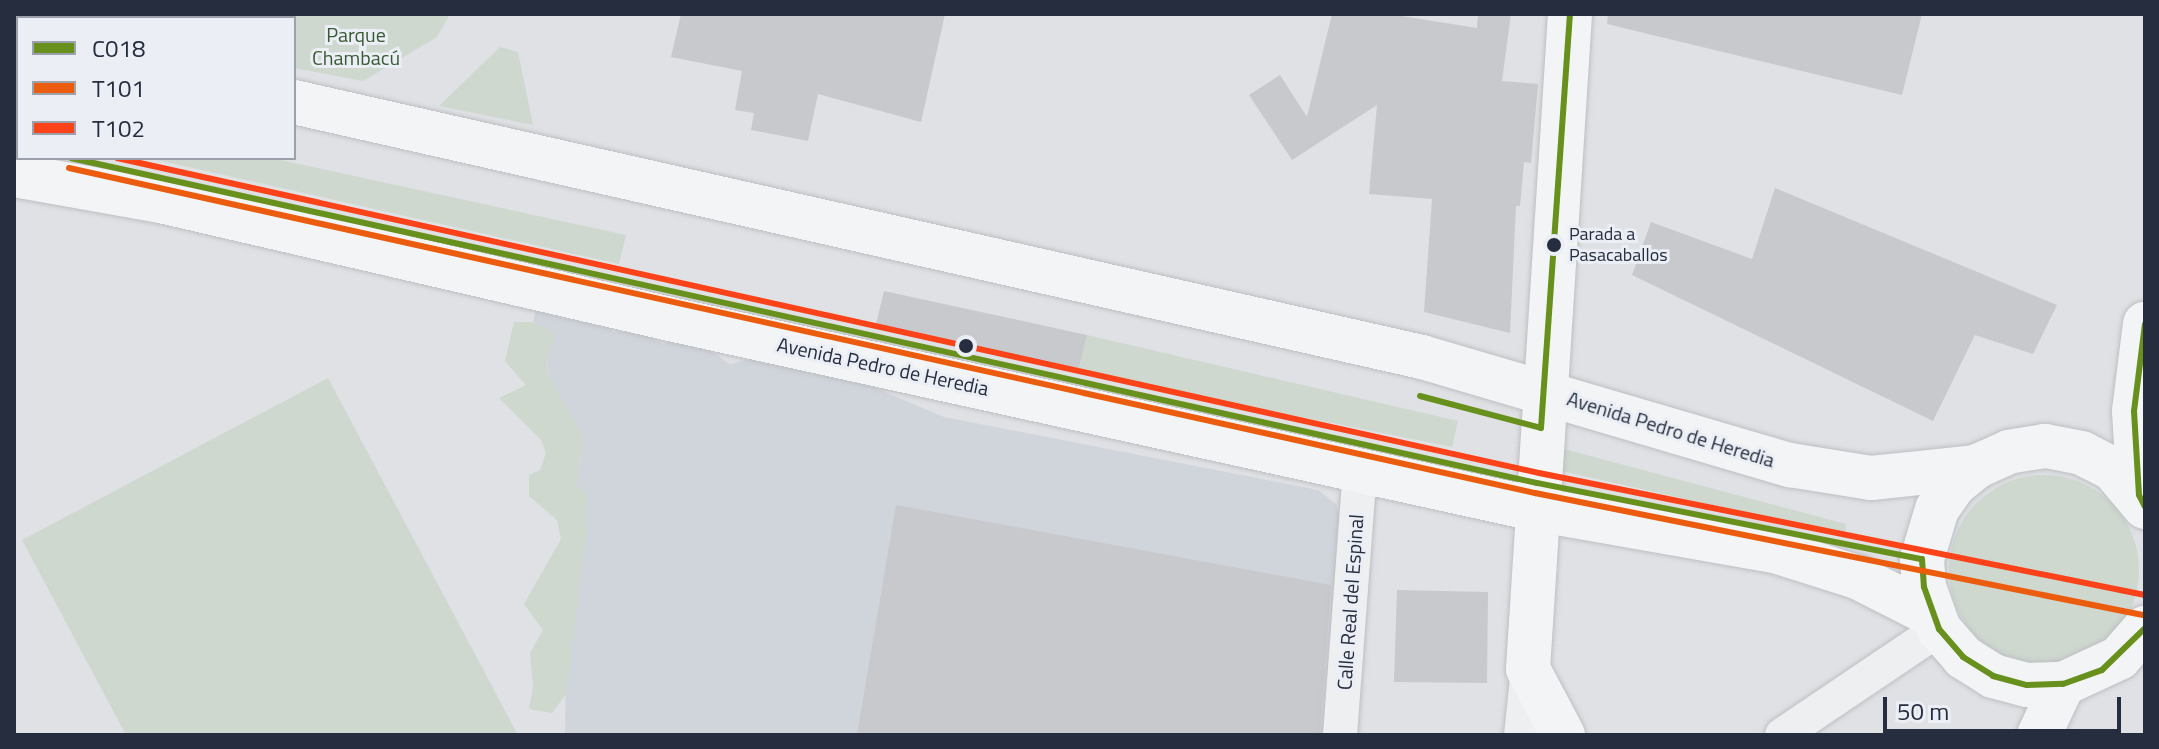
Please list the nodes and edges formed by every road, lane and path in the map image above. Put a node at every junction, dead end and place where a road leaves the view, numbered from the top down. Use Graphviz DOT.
graph roads {
  1 [pos="1570,14"];
  2 [pos="296,102"];
  3 [pos="14,175"];
  4 [pos="2145,324"];
  5 [pos="1544,390"];
  6 [pos="1976,467"];
  7 [pos="1360,470"];
  8 [pos="2142,501"];
  9 [pos="1535,509"];
  10 [pos="1936,622"];
  11 [pos="2145,628"];
  12 [pos="2145,662"];
  13 [pos="1528,669"];
  14 [pos="2082,677"];
  15 [pos="1340,735"];
  16 [pos="1521,735"];
  17 [pos="1563,735"];
  18 [pos="1782,735"];
  19 [pos="2039,735"];
  1 -- 5 [label="main road"];
  2 -- 5 [label="main road, Avenida Pedro de Heredia"];
  3 -- 7 [label="main road, Avenida Pedro de Heredia"];
  4 -- 8 [label="main road"];
  5 -- 6 [label="main road, Avenida Pedro de Heredia"];
  5 -- 9 [label="main road"];
  6 -- 8 [label="main road"];
  6 -- 10 [label="main road"];
  7 -- 9 [label="main road, Avenida Pedro de Heredia"];
  7 -- 15 [label="street, Calle Real del Espinal"];
  9 -- 10 [label="main road, Avenida Pedro de Heredia"];
  9 -- 13 [label="main road"];
  10 -- 14 [label="main road"];
  10 -- 18 [label="street"];
  11 -- 14 [label="main road"];
  12 -- 14 [label="main road"];
  13 -- 16 [label="street"];
  13 -- 17 [label="main road"];
  14 -- 19 [label="main road"];
}
